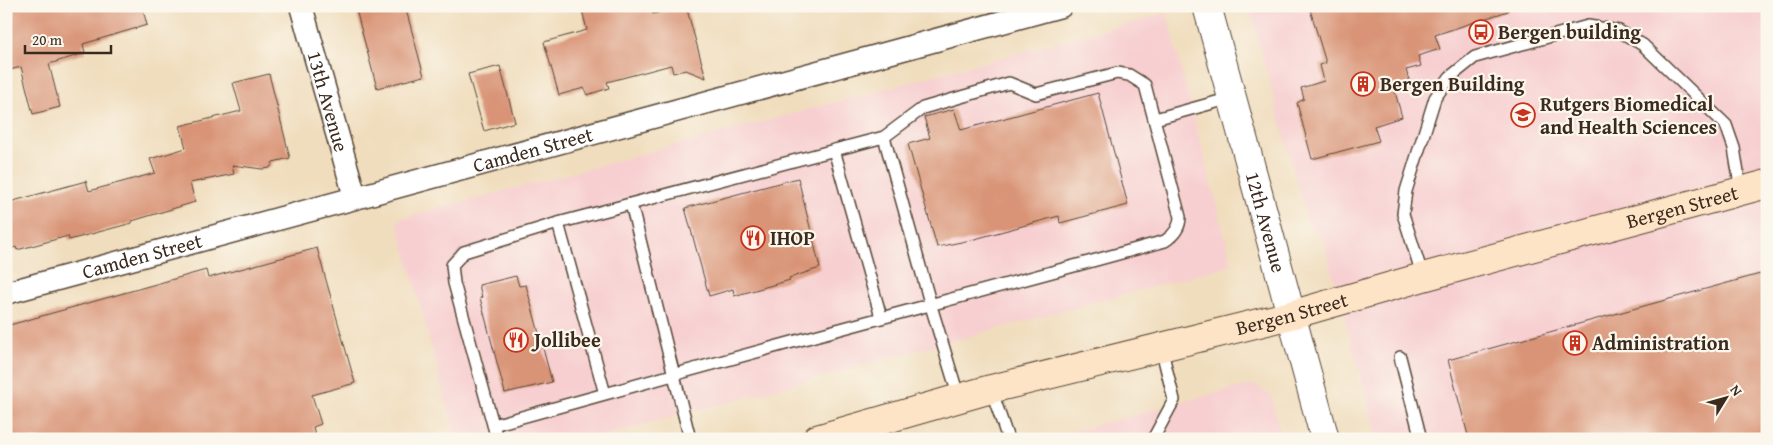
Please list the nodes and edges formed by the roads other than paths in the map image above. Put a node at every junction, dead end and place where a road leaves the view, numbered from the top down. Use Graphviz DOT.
graph roads {
  1 [pos="301,6"];
  2 [pos="1061,6"];
  3 [pos="1207,6"];
  4 [pos="1231,98"];
  5 [pos="1155,119"];
  6 [pos="884,137"];
  7 [pos="834,150"];
  8 [pos="1754,188"];
  9 [pos="355,197"];
  10 [pos="630,204"];
  11 [pos="558,223"];
  12 [pos="1422,276"];
  13 [pos="6,293"];
  14 [pos="931,306"];
  15 [pos="1291,315"];
  16 [pos="880,317"];
  17 [pos="1162,347"];
  18 [pos="1400,357"];
  19 [pos="674,374"];
  20 [pos="991,389"];
  21 [pos="605,394"];
  22 [pos="958,398"];
  23 [pos="493,425"];
  24 [pos="497,439"];
  25 [pos="690,439"];
  26 [pos="817,439"];
  27 [pos="1008,439"];
  28 [pos="1153,439"];
  29 [pos="1325,439"];
  30 [pos="1421,439"];
  1 -- 9 [label="street, 13th Avenue"];
  2 -- 9 [label="street, Camden Street"];
  3 -- 4 [label="street, 12th Avenue"];
  4 -- 5 [label="lane"];
  4 -- 15 [label="street, 12th Avenue"];
  5 -- 6 [label="lane"];
  5 -- 14 [label="lane"];
  6 -- 7 [label="lane"];
  6 -- 14 [label="lane"];
  7 -- 10 [label="lane"];
  7 -- 16 [label="lane"];
  8 -- 12 [label="main road, Bergen Street"];
  8 -- 12 [label="lane"];
  9 -- 13 [label="street, Camden Street"];
  10 -- 11 [label="lane"];
  10 -- 19 [label="lane"];
  11 -- 21 [label="lane"];
  11 -- 23 [label="lane"];
  12 -- 15 [label="main road, Bergen Street"];
  14 -- 16 [label="lane"];
  14 -- 22 [label="lane"];
  15 -- 17 [label="main road, Bergen Street"];
  15 -- 29 [label="street, 12th Avenue"];
  16 -- 19 [label="lane"];
  17 -- 20 [label="main road, Bergen Street"];
  17 -- 28 [label="lane"];
  18 -- 30 [label="lane"];
  19 -- 21 [label="lane"];
  19 -- 25 [label="lane"];
  20 -- 22 [label="main road, Bergen Street"];
  20 -- 27 [label="lane"];
  21 -- 23 [label="lane"];
  22 -- 26 [label="main road, Bergen Street"];
  23 -- 24 [label="lane"];
}
